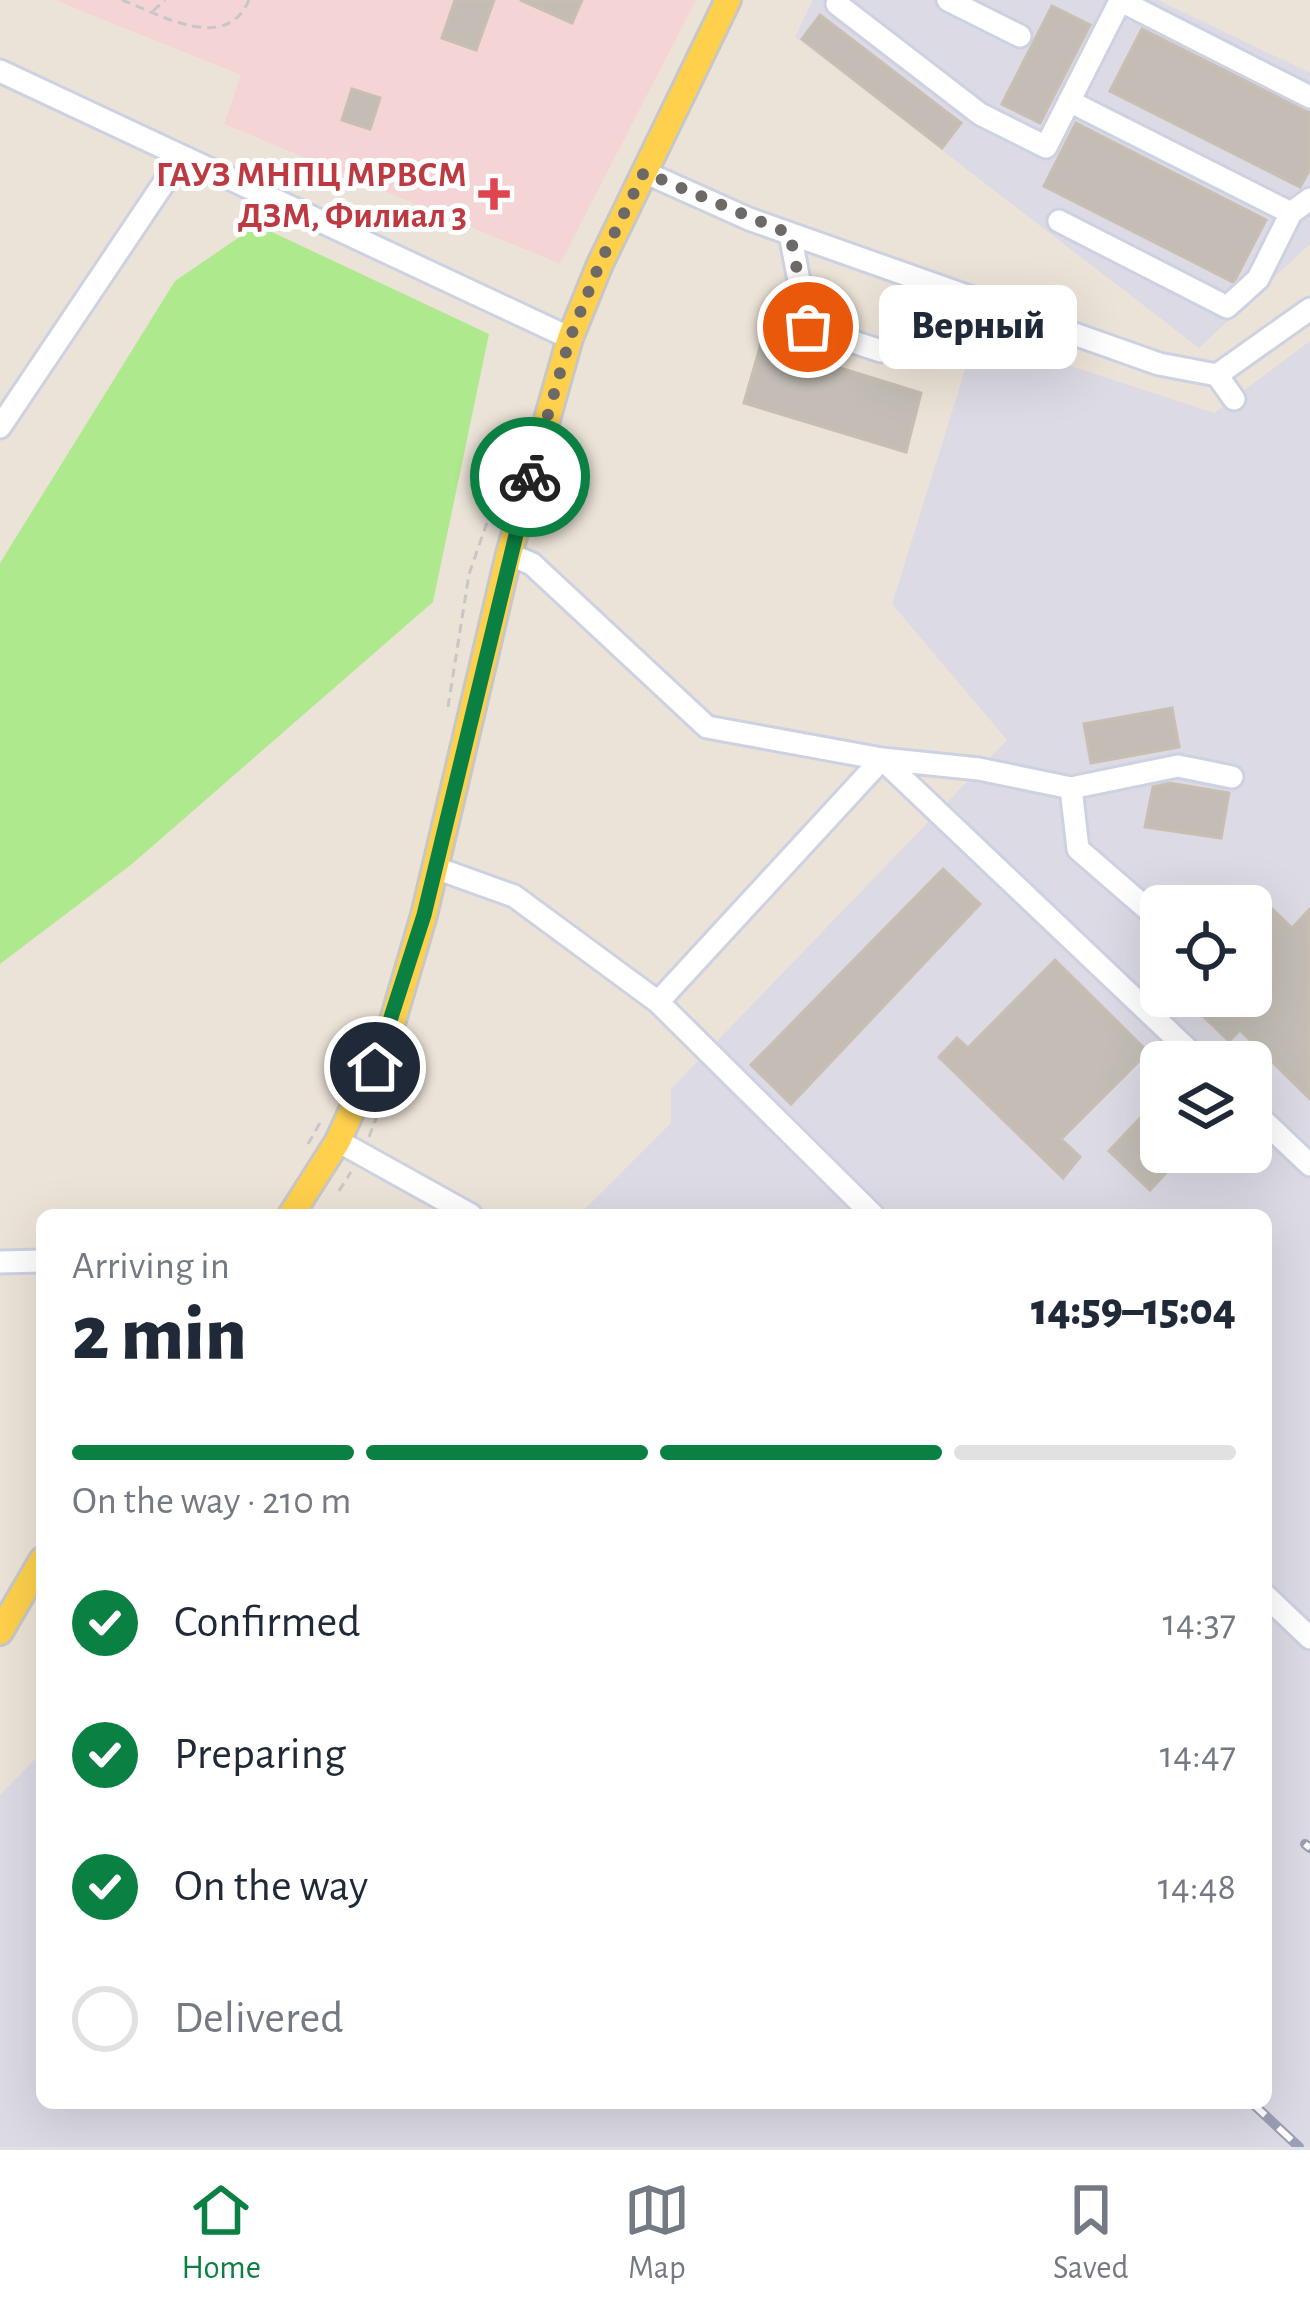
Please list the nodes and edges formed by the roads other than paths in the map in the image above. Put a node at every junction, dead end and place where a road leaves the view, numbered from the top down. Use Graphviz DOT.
graph roads {
  1 [pos="728,0"];
  2 [pos="839,0"];
  3 [pos="948,0"];
  4 [pos="1119,0"];
  5 [pos="1020,36"];
  6 [pos="0,71"];
  7 [pos="1310,97"];
  8 [pos="1069,101"];
  9 [pos="182,156"];
  10 [pos="644,172"];
  11 [pos="1301,206"];
  12 [pos="1059,221"];
  13 [pos="790,234"];
  14 [pos="954,292"];
  15 [pos="1310,309"];
  16 [pos="570,338"];
  17 [pos="1217,375"];
  18 [pos="1234,399"];
  19 [pos="0,427"];
  20 [pos="509,554"];
  21 [pos="882,759"];
  22 [pos="1232,777"];
  23 [pos="1071,788"];
  24 [pos="436,868"];
  25 [pos="1140,904"];
  26 [pos="658,1002"];
  27 [pos="1179,1041"];
  28 [pos="1272,1129"];
  29 [pos="338,1141"];
  30 [pos="1310,1165"];
  31 [pos="294,1209"];
  32 [pos="460,1209"];
  33 [pos="867,1209"];
  34 [pos="36,1261"];
  35 [pos="0,1262"];
  36 [pos="36,1570"];
  37 [pos="1272,1602"];
  38 [pos="0,1632"];
  39 [pos="1310,1639"];
  1 -- 10 [label="main road"];
  2 -- 8 [label="street"];
  3 -- 5 [label="street"];
  4 -- 7 [label="street"];
  4 -- 8 [label="street"];
  6 -- 9 [label="street"];
  8 -- 11 [label="street"];
  9 -- 16 [label="street"];
  9 -- 19 [label="street"];
  10 -- 13 [label="street"];
  10 -- 16 [label="main road"];
  11 -- 12 [label="street"];
  13 -- 14 [label="street"];
  13 -- 14 [label="street"];
  14 -- 17 [label="street"];
  15 -- 17 [label="street"];
  16 -- 20 [label="main road"];
  17 -- 18 [label="street"];
  20 -- 21 [label="street"];
  20 -- 24 [label="main road"];
  21 -- 23 [label="street"];
  21 -- 26 [label="street"];
  21 -- 27 [label="street"];
  22 -- 23 [label="street"];
  23 -- 25 [label="street"];
  24 -- 26 [label="street"];
  24 -- 29 [label="main road"];
  26 -- 33 [label="street"];
  28 -- 30 [label="street"];
  29 -- 31 [label="main road"];
  29 -- 32 [label="street"];
  34 -- 35 [label="street"];
  36 -- 38 [label="main road"];
  37 -- 39 [label="street"];
}
